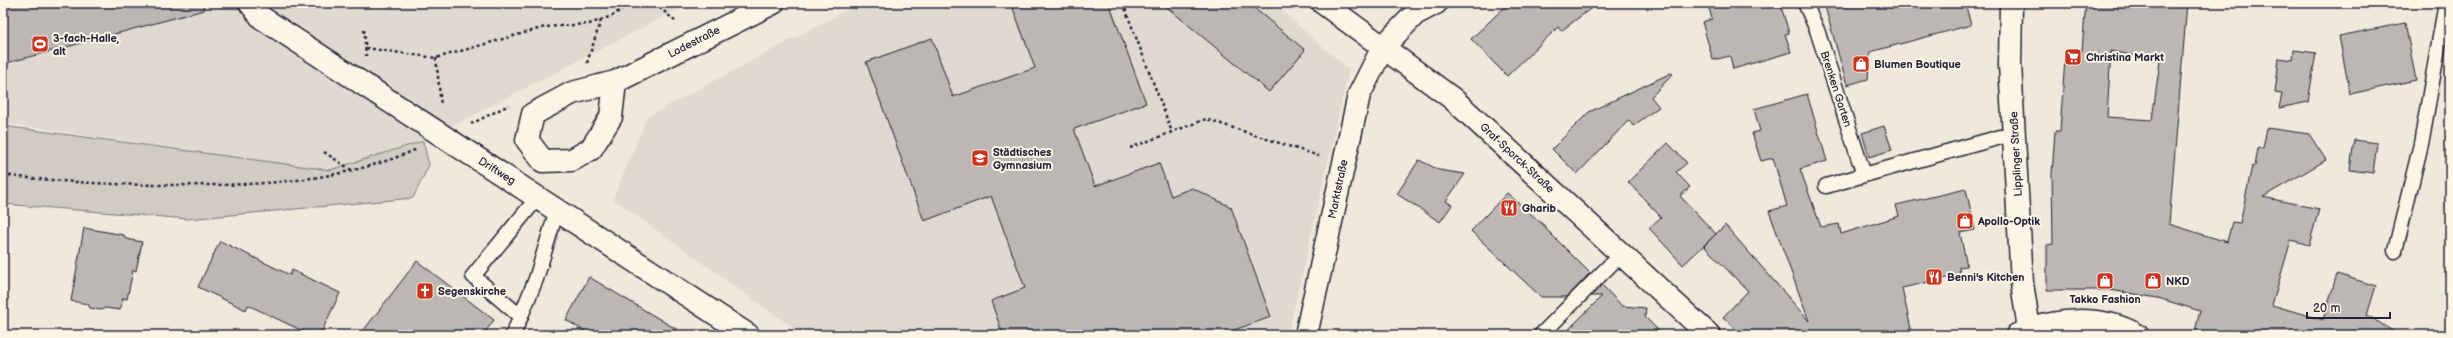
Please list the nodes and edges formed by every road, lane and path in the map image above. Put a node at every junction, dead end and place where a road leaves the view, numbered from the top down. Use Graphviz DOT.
graph roads {
  1 [pos="250,3"];
  2 [pos="630,3"];
  3 [pos="655,3"];
  4 [pos="773,3"];
  5 [pos="1123,3"];
  6 [pos="1323,3"];
  7 [pos="1436,3"];
  8 [pos="1805,3"];
  9 [pos="2011,3"];
  10 [pos="2446,3"];
  11 [pos="601,20"];
  12 [pos="676,23"];
  13 [pos="1383,47"];
  14 [pos="366,48"];
  15 [pos="436,58"];
  16 [pos="585,68"];
  17 [pos="615,82"];
  18 [pos="1172,132"];
  19 [pos="2015,133"];
  20 [pos="444,137"];
  21 [pos="1130,148"];
  22 [pos="324,152"];
  23 [pos="543,161"];
  24 [pos="1344,164"];
  25 [pos="353,171"];
  26 [pos="3,175"];
  27 [pos="1864,176"];
  28 [pos="1826,186"];
  29 [pos="532,193"];
  30 [pos="557,210"];
  31 [pos="2395,251"];
  32 [pos="1621,254"];
  33 [pos="521,317"];
  34 [pos="1704,330"];
  35 [pos="2130,331"];
  36 [pos="2023,332"];
  37 [pos="513,335"];
  38 [pos="748,335"];
  39 [pos="1306,335"];
  40 [pos="1541,335"];
  1 -- 20 [label="street, Driftweg"];
  2 -- 11 [label="path"];
  3 -- 12 [label="path"];
  4 -- 17 [label="street, Ladestraße"];
  5 -- 18 [label="path"];
  6 -- 13 [label="street, Graf-Sporck-Straße"];
  7 -- 13 [label="street, Marktstraße"];
  8 -- 27 [label="lane, Brenken Garten"];
  9 -- 19 [label="street, Lipplinger Straße"];
  10 -- 31 [label="lane"];
  11 -- 15 [label="path"];
  11 -- 16 [label="path"];
  13 -- 24 [label="street, Marktstraße"];
  13 -- 32 [label="street, Graf-Sporck-Straße"];
  14 -- 15 [label="path"];
  15 -- 20 [label="path"];
  17 -- 23 [label="street"];
  17 -- 23 [label="street, Ladestraße"];
  18 -- 21 [label="path"];
  18 -- 24 [label="path"];
  19 -- 27 [label="lane"];
  19 -- 36 [label="street, Lipplinger Straße"];
  20 -- 25 [label="path"];
  20 -- 29 [label="street, Driftweg"];
  22 -- 25 [label="path"];
  23 -- 29 [label="street"];
  24 -- 39 [label="street, Marktstraße"];
  25 -- 26 [label="path"];
  27 -- 28 [label="lane"];
  29 -- 30 [label="street, Driftweg"];
  29 -- 33 [label="lane"];
  30 -- 33 [label="lane"];
  30 -- 38 [label="street, Driftweg"];
  32 -- 34 [label="street, Graf-Sporck-Straße"];
  32 -- 40 [label="lane"];
  33 -- 37 [label="lane"];
  35 -- 36 [label="street"];
}
